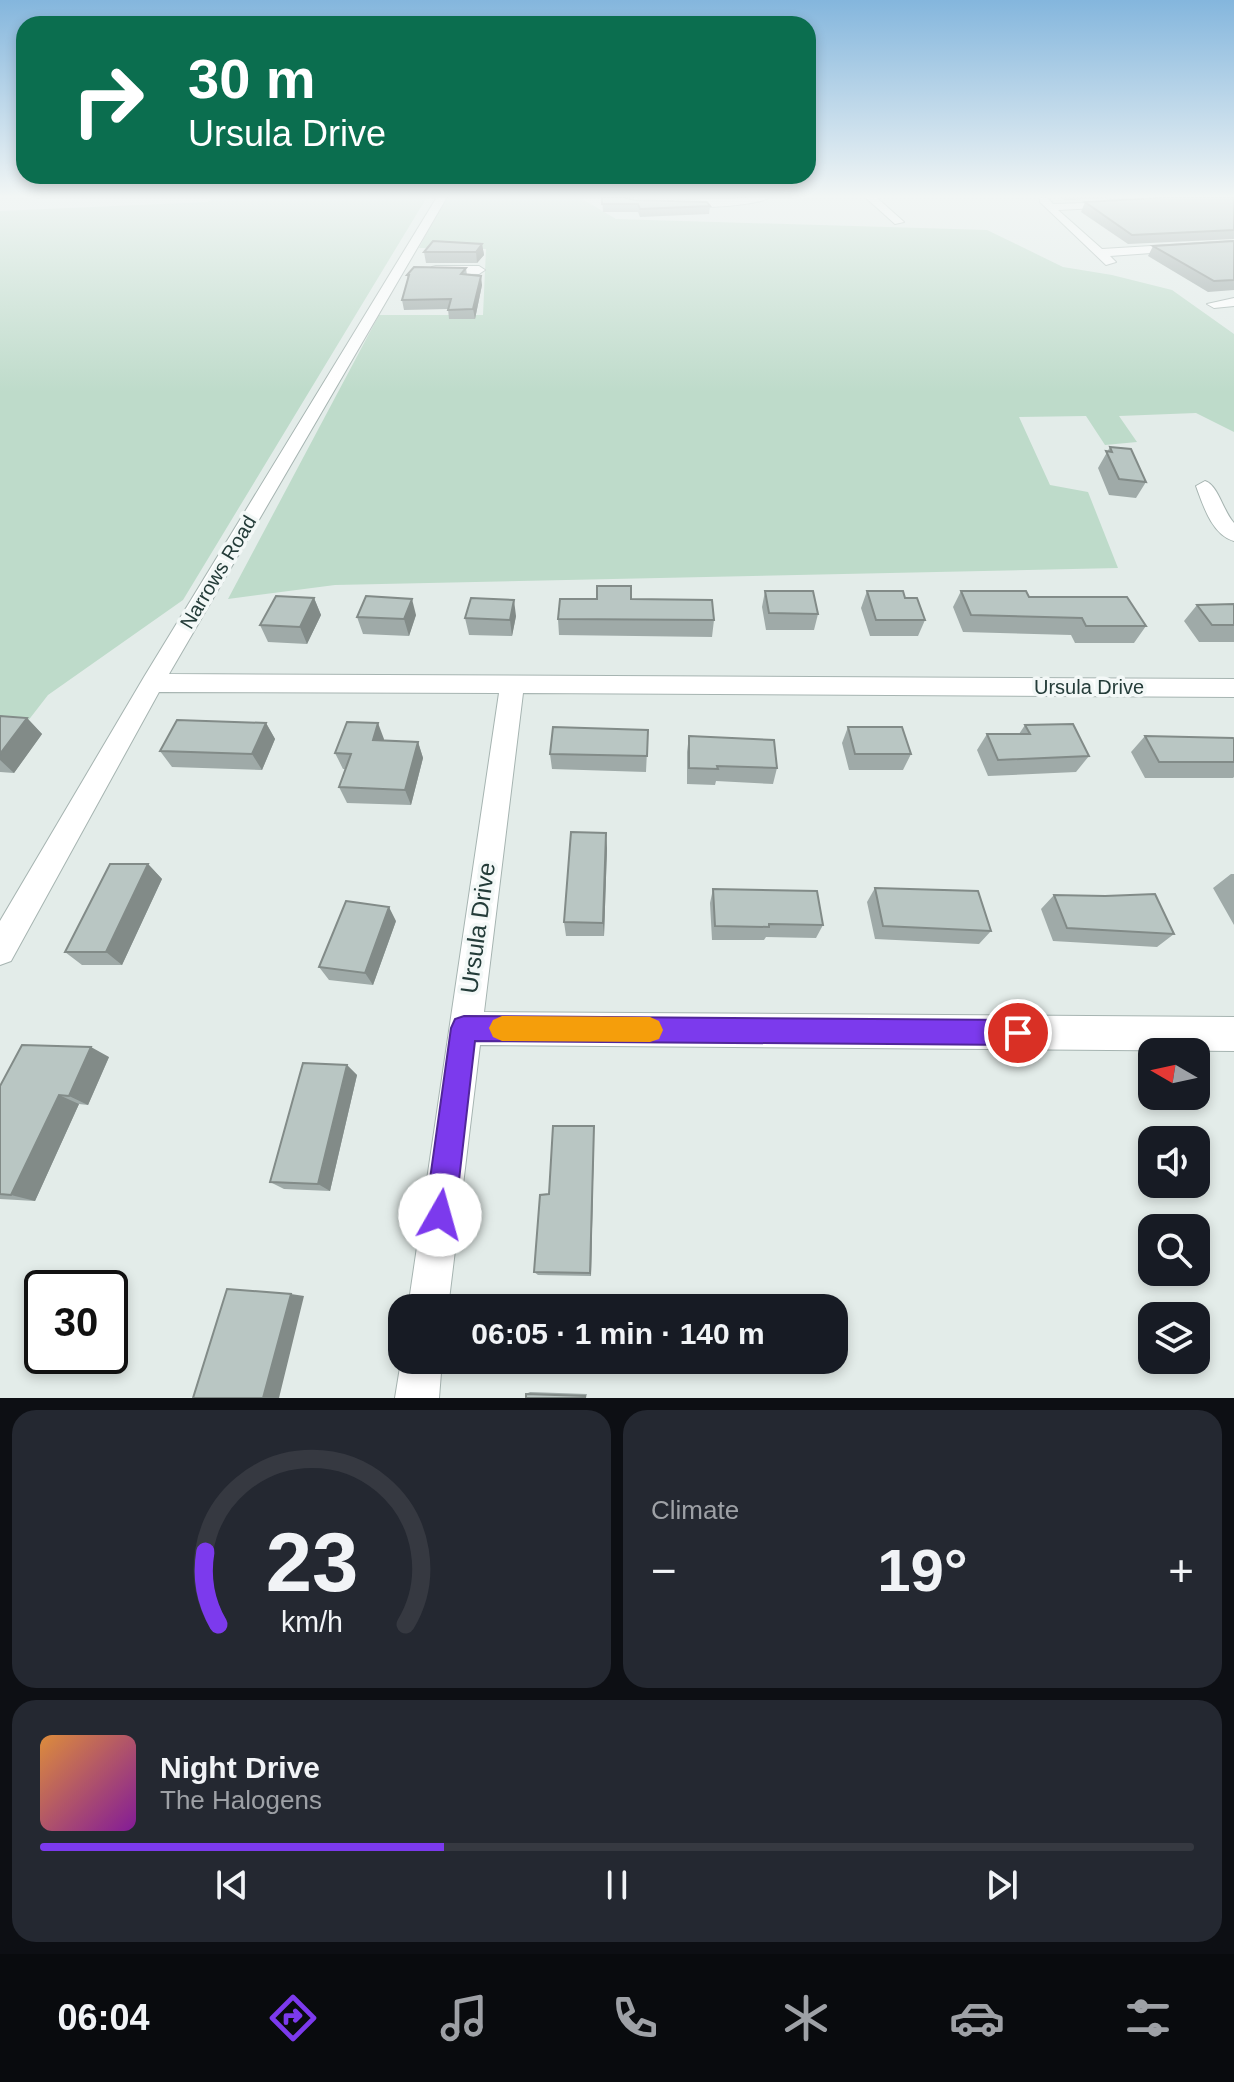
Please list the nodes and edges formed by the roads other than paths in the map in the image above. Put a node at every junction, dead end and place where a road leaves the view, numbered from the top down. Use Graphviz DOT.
graph roads {
  1 [pos="416,262"];
  2 [pos="1111,262"];
  3 [pos="1115,266"];
  4 [pos="413,269"];
  5 [pos="479,270"];
  6 [pos="1234,302"];
  7 [pos="1214,304"];
  8 [pos="1205,486"];
  9 [pos="1234,535"];
  10 [pos="152,683"];
  11 [pos="512,684"];
  12 [pos="1234,688"];
  13 [pos="0,950"];
  14 [pos="464,1028"];
  15 [pos="1234,1034"];
  16 [pos="430,1294"];
  17 [pos="420,1374"];
  18 [pos="417,1398"];
  1 -- 4 [label="street, Narrows Road"];
  2 -- 3 [label="street"];
  4 -- 5 [label="street"];
  4 -- 10 [label="street, Narrows Road"];
  6 -- 7 [label="street"];
  8 -- 9 [label="street"];
  10 -- 11 [label="street, Ursula Drive"];
  10 -- 13 [label="street, Narrows Road"];
  11 -- 12 [label="street, Ursula Drive"];
  11 -- 14 [label="street, Ursula Drive"];
  14 -- 15 [label="street"];
  14 -- 16 [label="street, Ursula Drive"];
  17 -- 18 [label="street"];
}
